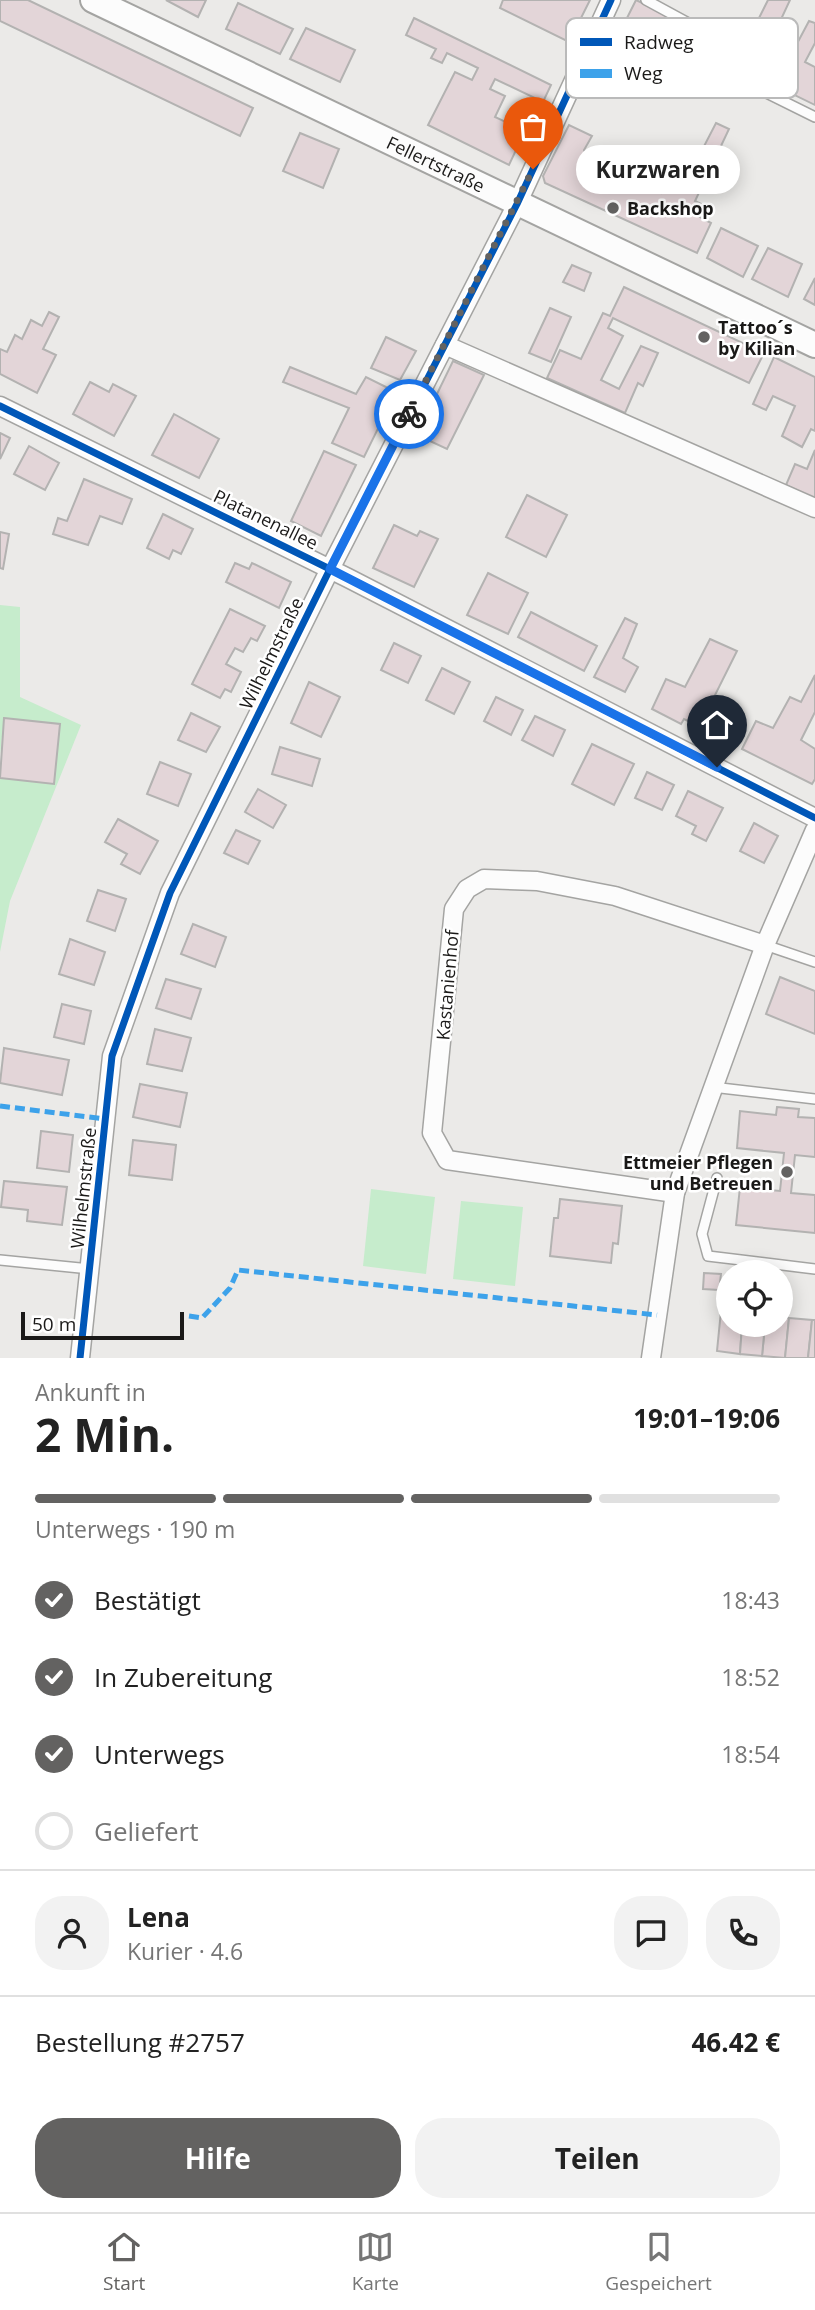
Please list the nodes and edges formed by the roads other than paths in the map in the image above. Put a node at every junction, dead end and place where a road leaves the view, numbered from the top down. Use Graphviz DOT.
graph roads {
  1 [pos="93,0"];
  2 [pos="611,0"];
  3 [pos="646,0"];
  4 [pos="603,18"];
  5 [pos="679,18"];
  6 [pos="566,98"];
  7 [pos="777,98"];
  8 [pos="815,117"];
  9 [pos="517,204"];
  10 [pos="445,345"];
  11 [pos="815,345"];
  12 [pos="0,405"];
  13 [pos="815,508"];
  14 [pos="330,569"];
  15 [pos="815,818"];
  16 [pos="815,830"];
  17 [pos="765,945"];
  18 [pos="815,962"];
  19 [pos="712,1087"];
  20 [pos="815,1099"];
  21 [pos="717,1178"];
  22 [pos="675,1193"];
  23 [pos="0,1260"];
  24 [pos="90,1269"];
  25 [pos="815,1269"];
  26 [pos="80,1358"];
  27 [pos="651,1358"];
  1 -- 9 [label="street, Fellertstraße"];
  2 -- 4 [label="street, Wilhelmstraße"];
  3 -- 5 [label="lane"];
  6 -- 9 [label="street, Wilhelmstraße"];
  7 -- 8 [label="lane"];
  9 -- 10 [label="street, Wilhelmstraße"];
  9 -- 11 [label="street, Fellertstraße"];
  10 -- 13 [label="street"];
  10 -- 14 [label="street, Wilhelmstraße"];
  12 -- 14 [label="street, Platanenallee"];
  14 -- 15 [label="street, Platanenallee"];
  14 -- 24 [label="street, Wilhelmstraße"];
  16 -- 17 [label="street"];
  17 -- 18 [label="lane"];
  17 -- 19 [label="street"];
  17 -- 22 [label="street, Kastanienhof"];
  19 -- 20 [label="lane"];
  19 -- 22 [label="street"];
  21 -- 25 [label="lane"];
  22 -- 27 [label="street"];
  23 -- 24 [label="lane"];
  24 -- 26 [label="street, Wilhelmstraße"];
}
